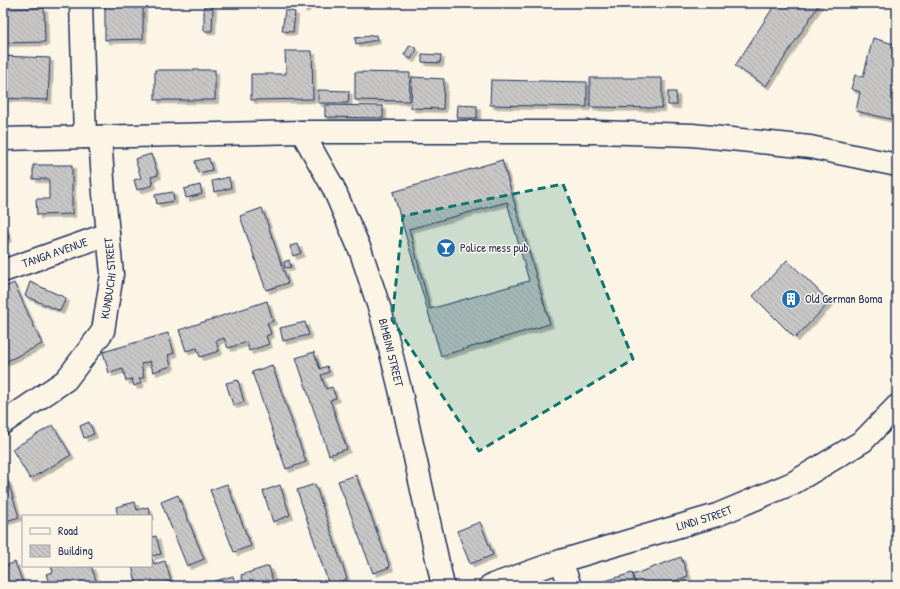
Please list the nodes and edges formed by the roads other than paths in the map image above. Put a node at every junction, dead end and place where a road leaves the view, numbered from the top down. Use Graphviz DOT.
graph roads {
  1 [pos="81,3"];
  2 [pos="302,132"];
  3 [pos="92,137"];
  4 [pos="3,139"];
  5 [pos="897,166"];
  6 [pos="108,234"];
  7 [pos="3,271"];
  8 [pos="897,406"];
  9 [pos="3,423"];
  10 [pos="561,561"];
  11 [pos="443,586"];
  12 [pos="490,586"];
  13 [pos="570,586"];
  1 -- 3 [label="main road, KUNDUCHI STREET"];
  2 -- 3 [label="main road"];
  2 -- 5 [label="main road"];
  2 -- 11 [label="main road, BIMBINI STREET"];
  3 -- 4 [label="main road"];
  3 -- 6 [label="main road, KUNDUCHI STREET"];
  6 -- 7 [label="main road, TANGA AVENUE"];
  6 -- 9 [label="main road, KUNDUCHI STREET"];
  8 -- 10 [label="main road, LINDI STREET"];
  10 -- 12 [label="main road, LINDI STREET"];
  10 -- 13 [label="main road"];
}
